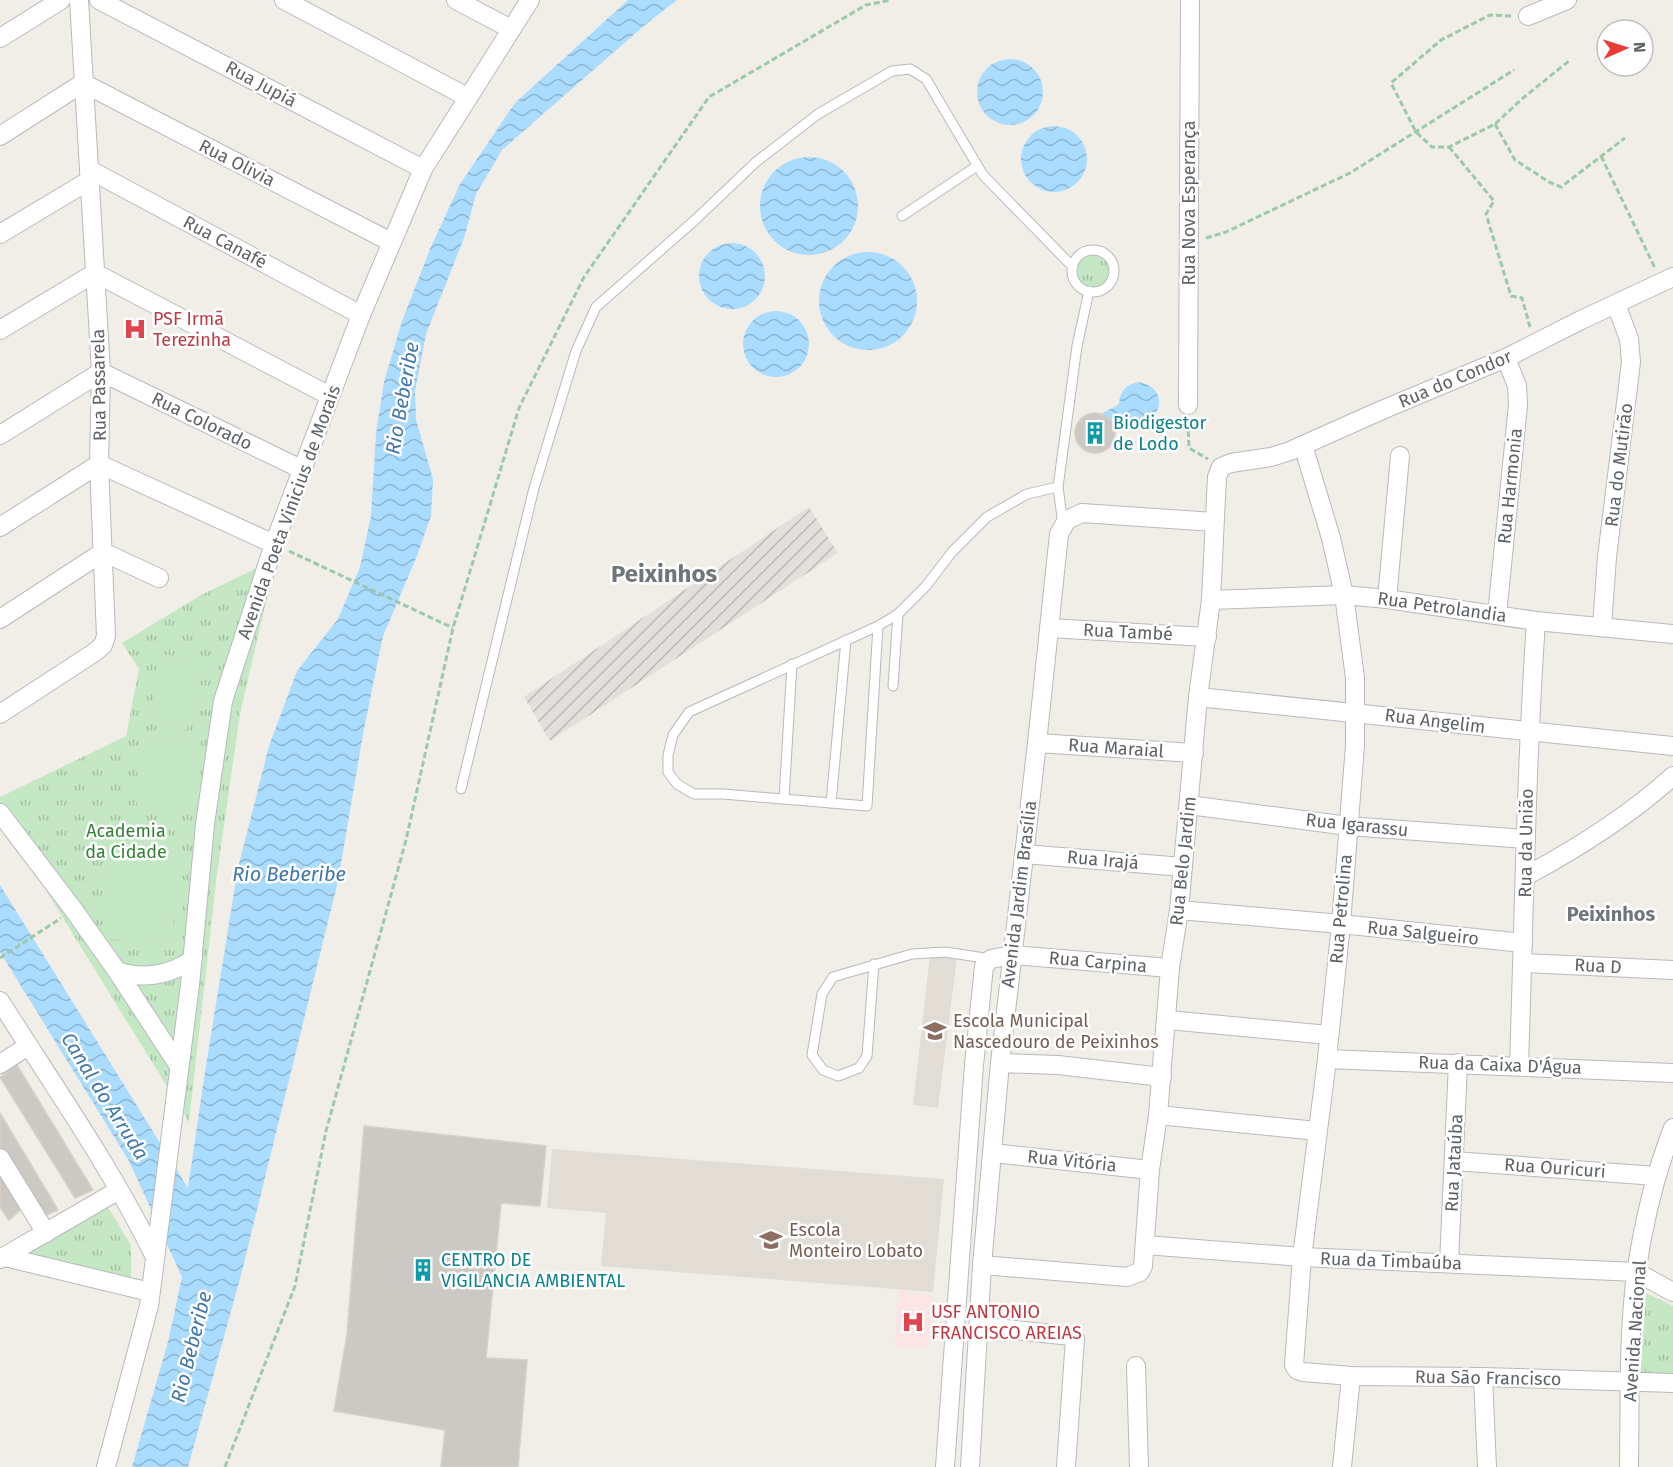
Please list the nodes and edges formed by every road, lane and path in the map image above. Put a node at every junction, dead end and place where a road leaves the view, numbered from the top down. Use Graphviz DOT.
graph roads {
  1 [pos="61,0"];
  2 [pos="79,0"];
  3 [pos="99,0"];
  4 [pos="284,0"];
  5 [pos="456,0"];
  6 [pos="530,0"];
  7 [pos="1190,0"];
  8 [pos="1567,0"];
  9 [pos="1528,16"];
  10 [pos="511,29"];
  11 [pos="0,38"];
  12 [pos="1569,61"];
  13 [pos="1514,70"];
  14 [pos="83,83"];
  15 [pos="467,97"];
  16 [pos="1495,124"];
  17 [pos="1416,132"];
  18 [pos="0,136"];
  19 [pos="1624,138"];
  20 [pos="1449,147"];
  21 [pos="1601,156"];
  22 [pos="977,166"];
  23 [pos="423,169"];
  24 [pos="90,175"];
  25 [pos="902,216"];
  26 [pos="0,234"];
  27 [pos="391,242"];
  28 [pos="1190,243"];
  29 [pos="1073,267"];
  30 [pos="95,273"];
  31 [pos="1667,280"];
  32 [pos="1089,291"];
  33 [pos="1616,304"];
  34 [pos="361,315"];
  35 [pos="0,330"];
  36 [pos="1534,344"];
  37 [pos="1506,358"];
  38 [pos="100,372"];
  39 [pos="330,396"];
  40 [pos="1188,405"];
  41 [pos="0,435"];
  42 [pos="1303,446"];
  43 [pos="1400,456"];
  44 [pos="99,464"];
  45 [pos="1226,465"];
  46 [pos="303,470"];
  47 [pos="1058,487"];
  48 [pos="1214,522"];
  49 [pos="1063,525"];
  50 [pos="0,527"];
  51 [pos="274,544"];
  52 [pos="103,552"];
  53 [pos="159,578"];
  54 [pos="1344,595"];
  55 [pos="1387,599"];
  56 [pos="1211,600"];
  57 [pos="898,614"];
  58 [pos="1497,615"];
  59 [pos="0,619"];
  60 [pos="1536,621"];
  61 [pos="878,626"];
  62 [pos="1602,627"];
  63 [pos="453,628"];
  64 [pos="1049,628"];
  65 [pos="1673,634"];
  66 [pos="1207,637"];
  67 [pos="846,640"];
  68 [pos="792,664"];
  69 [pos="893,686"];
  70 [pos="1198,698"];
  71 [pos="1355,712"];
  72 [pos="0,714"];
  73 [pos="1528,733"];
  74 [pos="1037,743"];
  75 [pos="1673,746"];
  76 [pos="1194,753"];
  77 [pos="1673,776"];
  78 [pos="461,789"];
  79 [pos="784,799"];
  80 [pos="831,803"];
  81 [pos="1189,805"];
  82 [pos="0,813"];
  83 [pos="1348,826"];
  84 [pos="1526,839"];
  85 [pos="1024,854"];
  86 [pos="1183,867"];
  87 [pos="1526,876"];
  88 [pos="1179,910"];
  89 [pos="1341,924"];
  90 [pos="45,929"];
  91 [pos="1523,943"];
  92 [pos="1012,955"];
  93 [pos="0,958"];
  94 [pos="193,959"];
  95 [pos="991,959"];
  96 [pos="1523,963"];
  97 [pos="874,964"];
  98 [pos="1170,968"];
  99 [pos="1673,970"];
  100 [pos="117,971"];
  101 [pos="0,1001"];
  102 [pos="1168,1020"];
  103 [pos="1329,1035"];
  104 [pos="28,1046"];
  105 [pos="1327,1059"];
  106 [pos="1000,1063"];
  107 [pos="1458,1063"];
  108 [pos="0,1064"];
  109 [pos="1519,1065"];
  110 [pos="178,1073"];
  111 [pos="1673,1073"];
  112 [pos="1161,1077"];
  113 [pos="1158,1115"];
  114 [pos="1673,1128"];
  115 [pos="1317,1131"];
  116 [pos="993,1153"];
  117 [pos="0,1158"];
  118 [pos="1454,1161"];
  119 [pos="1150,1170"];
  120 [pos="1656,1176"];
  121 [pos="119,1190"];
  122 [pos="46,1233"];
  123 [pos="1145,1245"];
  124 [pos="155,1257"];
  125 [pos="1302,1257"];
  126 [pos="2,1258"];
  127 [pos="1449,1263"];
  128 [pos="982,1265"];
  129 [pos="1636,1272"];
  130 [pos="150,1292"];
  131 [pos="1673,1292"];
  132 [pos="978,1326"];
  133 [pos="1136,1366"];
  134 [pos="1303,1372"];
  135 [pos="1351,1376"];
  136 [pos="1483,1377"];
  137 [pos="1630,1383"];
  138 [pos="1673,1383"];
  139 [pos="106,1467"];
  140 [pos="945,1467"];
  141 [pos="970,1467"];
  142 [pos="1066,1467"];
  143 [pos="1138,1467"];
  144 [pos="1342,1467"];
  145 [pos="1487,1467"];
  146 [pos="1629,1467"];
  1 -- 11 [label="street"];
  2 -- 14 [label="street, Rua Passarela"];
  3 -- 23 [label="street, Rua Jupiá"];
  4 -- 15 [label="street"];
  5 -- 10 [label="street"];
  6 -- 10 [label="street, Avenida Poeta Vinicius de Morais"];
  7 -- 28 [label="street, Rua Nova Esperança"];
  8 -- 9 [label="street"];
  9 -- 17 [label="path"];
  10 -- 15 [label="street, Avenida Poeta Vinicius de Morais"];
  12 -- 16 [label="path"];
  13 -- 17 [label="path"];
  14 -- 18 [label="street"];
  14 -- 24 [label="street, Rua Passarela"];
  14 -- 27 [label="street, Rua Olivia"];
  15 -- 23 [label="street, Avenida Poeta Vinicius de Morais"];
  16 -- 20 [label="path"];
  16 -- 21 [label="path"];
  17 -- 20 [label="path"];
  17 -- 28 [label="path"];
  19 -- 21 [label="path"];
  20 -- 36 [label="path"];
  21 -- 31 [label="path"];
  22 -- 25 [label="lane"];
  22 -- 29 [label="lane"];
  22 -- 78 [label="lane"];
  23 -- 27 [label="street, Avenida Poeta Vinicius de Morais"];
  24 -- 26 [label="street"];
  24 -- 30 [label="street, Rua Passarela"];
  24 -- 34 [label="street, Rua Canafé"];
  27 -- 34 [label="street, Avenida Poeta Vinicius de Morais"];
  28 -- 40 [label="street, Rua Nova Esperança"];
  29 -- 32 [label="lane"];
  29 -- 32 [label="lane"];
  30 -- 35 [label="street"];
  30 -- 38 [label="street, Rua Passarela"];
  30 -- 39 [label="street"];
  31 -- 33 [label="street, Rua do Condor"];
  32 -- 47 [label="lane"];
  33 -- 36 [label="street, Rua do Condor"];
  33 -- 62 [label="street, Rua do Mutirão"];
  34 -- 39 [label="street, Avenida Poeta Vinicius de Morais"];
  36 -- 37 [label="street, Rua do Condor"];
  37 -- 42 [label="street, Rua do Condor"];
  37 -- 58 [label="street, Rua Harmonia"];
  38 -- 41 [label="street"];
  38 -- 44 [label="street, Rua Passarela"];
  38 -- 46 [label="street, Rua Colorado"];
  39 -- 46 [label="street, Avenida Poeta Vinicius de Morais"];
  40 -- 45 [label="path"];
  42 -- 45 [label="street, Rua do Condor"];
  42 -- 54 [label="street, Rua Petrolina"];
  43 -- 55 [label="street"];
  44 -- 50 [label="street"];
  44 -- 51 [label="street"];
  44 -- 52 [label="street, Rua Passarela"];
  45 -- 48 [label="street, Rua Belo Jardim"];
  46 -- 51 [label="street, Avenida Poeta Vinicius de Morais"];
  47 -- 49 [label="lane"];
  47 -- 57 [label="lane"];
  48 -- 49 [label="street"];
  48 -- 56 [label="street, Rua Belo Jardim"];
  49 -- 64 [label="street, Avenida Jardim Brasília"];
  51 -- 63 [label="path"];
  51 -- 94 [label="street, Avenida Poeta Vinicius de Morais"];
  52 -- 53 [label="street"];
  52 -- 59 [label="street"];
  52 -- 72 [label="street, Rua Passarela"];
  54 -- 55 [label="street, Rua Petrolandia"];
  54 -- 56 [label="street, Rua Petrolandia"];
  54 -- 71 [label="street, Rua Petrolina"];
  55 -- 58 [label="street, Rua Petrolandia"];
  56 -- 66 [label="street, Rua Belo Jardim"];
  57 -- 61 [label="lane"];
  57 -- 69 [label="lane"];
  58 -- 60 [label="street, Rua Petrolandia"];
  60 -- 62 [label="street, Rua Petrolandia"];
  60 -- 73 [label="street, Rua da União"];
  61 -- 67 [label="lane"];
  61 -- 80 [label="lane"];
  62 -- 65 [label="street, Rua Petrolandia"];
  64 -- 66 [label="street, Rua També"];
  64 -- 74 [label="street, Avenida Jardim Brasília"];
  66 -- 70 [label="street, Rua Belo Jardim"];
  67 -- 68 [label="lane"];
  67 -- 80 [label="lane"];
  68 -- 79 [label="lane"];
  68 -- 79 [label="lane"];
  70 -- 71 [label="street, Rua Angelim"];
  70 -- 76 [label="street, Rua Belo Jardim"];
  71 -- 73 [label="street, Rua Angelim"];
  71 -- 83 [label="street, Rua Petrolina"];
  73 -- 75 [label="street, Rua Angelim"];
  73 -- 84 [label="street, Rua da União"];
  74 -- 76 [label="street, Rua Maraial"];
  74 -- 85 [label="street, Avenida Jardim Brasília"];
  76 -- 81 [label="street, Rua Belo Jardim"];
  77 -- 87 [label="street"];
  79 -- 80 [label="lane"];
  81 -- 83 [label="street, Rua Igarassu"];
  81 -- 86 [label="street, Rua Belo Jardim"];
  82 -- 100 [label="street"];
  83 -- 84 [label="street, Rua Igarassu"];
  83 -- 89 [label="street, Rua Petrolina"];
  84 -- 87 [label="street, Rua da União"];
  85 -- 86 [label="street, Rua Irajá"];
  85 -- 92 [label="street, Avenida Jardim Brasília"];
  86 -- 88 [label="street, Rua Belo Jardim"];
  87 -- 91 [label="street, Rua da União"];
  88 -- 89 [label="street, Rua Salgueiro"];
  88 -- 98 [label="street, Rua Belo Jardim"];
  89 -- 91 [label="street, Rua Salgueiro"];
  89 -- 103 [label="street, Rua Petrolina"];
  90 -- 93 [label="path"];
  91 -- 96 [label="street, Rua da União"];
  92 -- 95 [label="street, Rua Carpina"];
  92 -- 98 [label="street, Rua Carpina"];
  92 -- 106 [label="street, Avenida Jardim Brasília"];
  94 -- 100 [label="street"];
  94 -- 110 [label="street, Avenida Poeta Vinicius de Morais"];
  95 -- 97 [label="lane"];
  95 -- 140 [label="street, Avenida Jardim Brasília"];
  96 -- 99 [label="street, Rua D"];
  96 -- 109 [label="street, Rua da União"];
  97 -- 97 [label="lane"];
  98 -- 102 [label="street, Rua Belo Jardim"];
  100 -- 110 [label="street"];
  101 -- 104 [label="street"];
  102 -- 103 [label="street"];
  102 -- 112 [label="street, Rua Belo Jardim"];
  103 -- 105 [label="street, Rua Petrolina"];
  104 -- 108 [label="street"];
  104 -- 121 [label="street"];
  105 -- 107 [label="street, Rua da Caixa D'Água"];
  105 -- 115 [label="street, Rua Petrolina"];
  106 -- 112 [label="street"];
  106 -- 116 [label="street, Avenida Jardim Brasília"];
  107 -- 109 [label="street, Rua da Caixa D'Água"];
  107 -- 118 [label="street, Rua Jataúba"];
  109 -- 111 [label="street, Rua da Caixa D'Água"];
  110 -- 124 [label="street, Avenida Poeta Vinicius de Morais"];
  112 -- 113 [label="street, Rua Belo Jardim"];
  113 -- 115 [label="street"];
  113 -- 119 [label="street, Rua Belo Jardim"];
  114 -- 120 [label="street, Avenida Nacional"];
  115 -- 125 [label="street, Rua Petrolina"];
  116 -- 119 [label="street, Rua Vitória"];
  116 -- 128 [label="street, Avenida Jardim Brasília"];
  117 -- 122 [label="street"];
  118 -- 120 [label="street, Rua Ouricuri"];
  118 -- 127 [label="street, Rua Jataúba"];
  119 -- 123 [label="street, Rua Belo Jardim"];
  120 -- 129 [label="street, Avenida Nacional"];
  121 -- 122 [label="street"];
  121 -- 124 [label="street"];
  122 -- 126 [label="street"];
  123 -- 125 [label="street, Rua da Timbaúba"];
  123 -- 128 [label="street, Rua Belo Jardim"];
  124 -- 130 [label="street, Avenida Poeta Vinicius de Morais"];
  125 -- 127 [label="street, Rua da Timbaúba"];
  125 -- 134 [label="street, Rua Petrolina"];
  126 -- 130 [label="street"];
  127 -- 129 [label="street, Rua da Timbaúba"];
  128 -- 132 [label="street, Avenida Jardim Brasília"];
  129 -- 131 [label="street"];
  129 -- 137 [label="street, Avenida Nacional"];
  130 -- 139 [label="street, Avenida Poeta Vinicius de Morais"];
  132 -- 141 [label="street, Avenida Jardim Brasília"];
  132 -- 142 [label="street"];
  133 -- 143 [label="street"];
  134 -- 135 [label="street, Rua São Francisco"];
  135 -- 136 [label="street, Rua São Francisco"];
  135 -- 144 [label="street"];
  136 -- 137 [label="street, Rua São Francisco"];
  136 -- 145 [label="street"];
  137 -- 138 [label="street, Rua São Francisco"];
  137 -- 146 [label="street, Avenida Nacional"];
}
